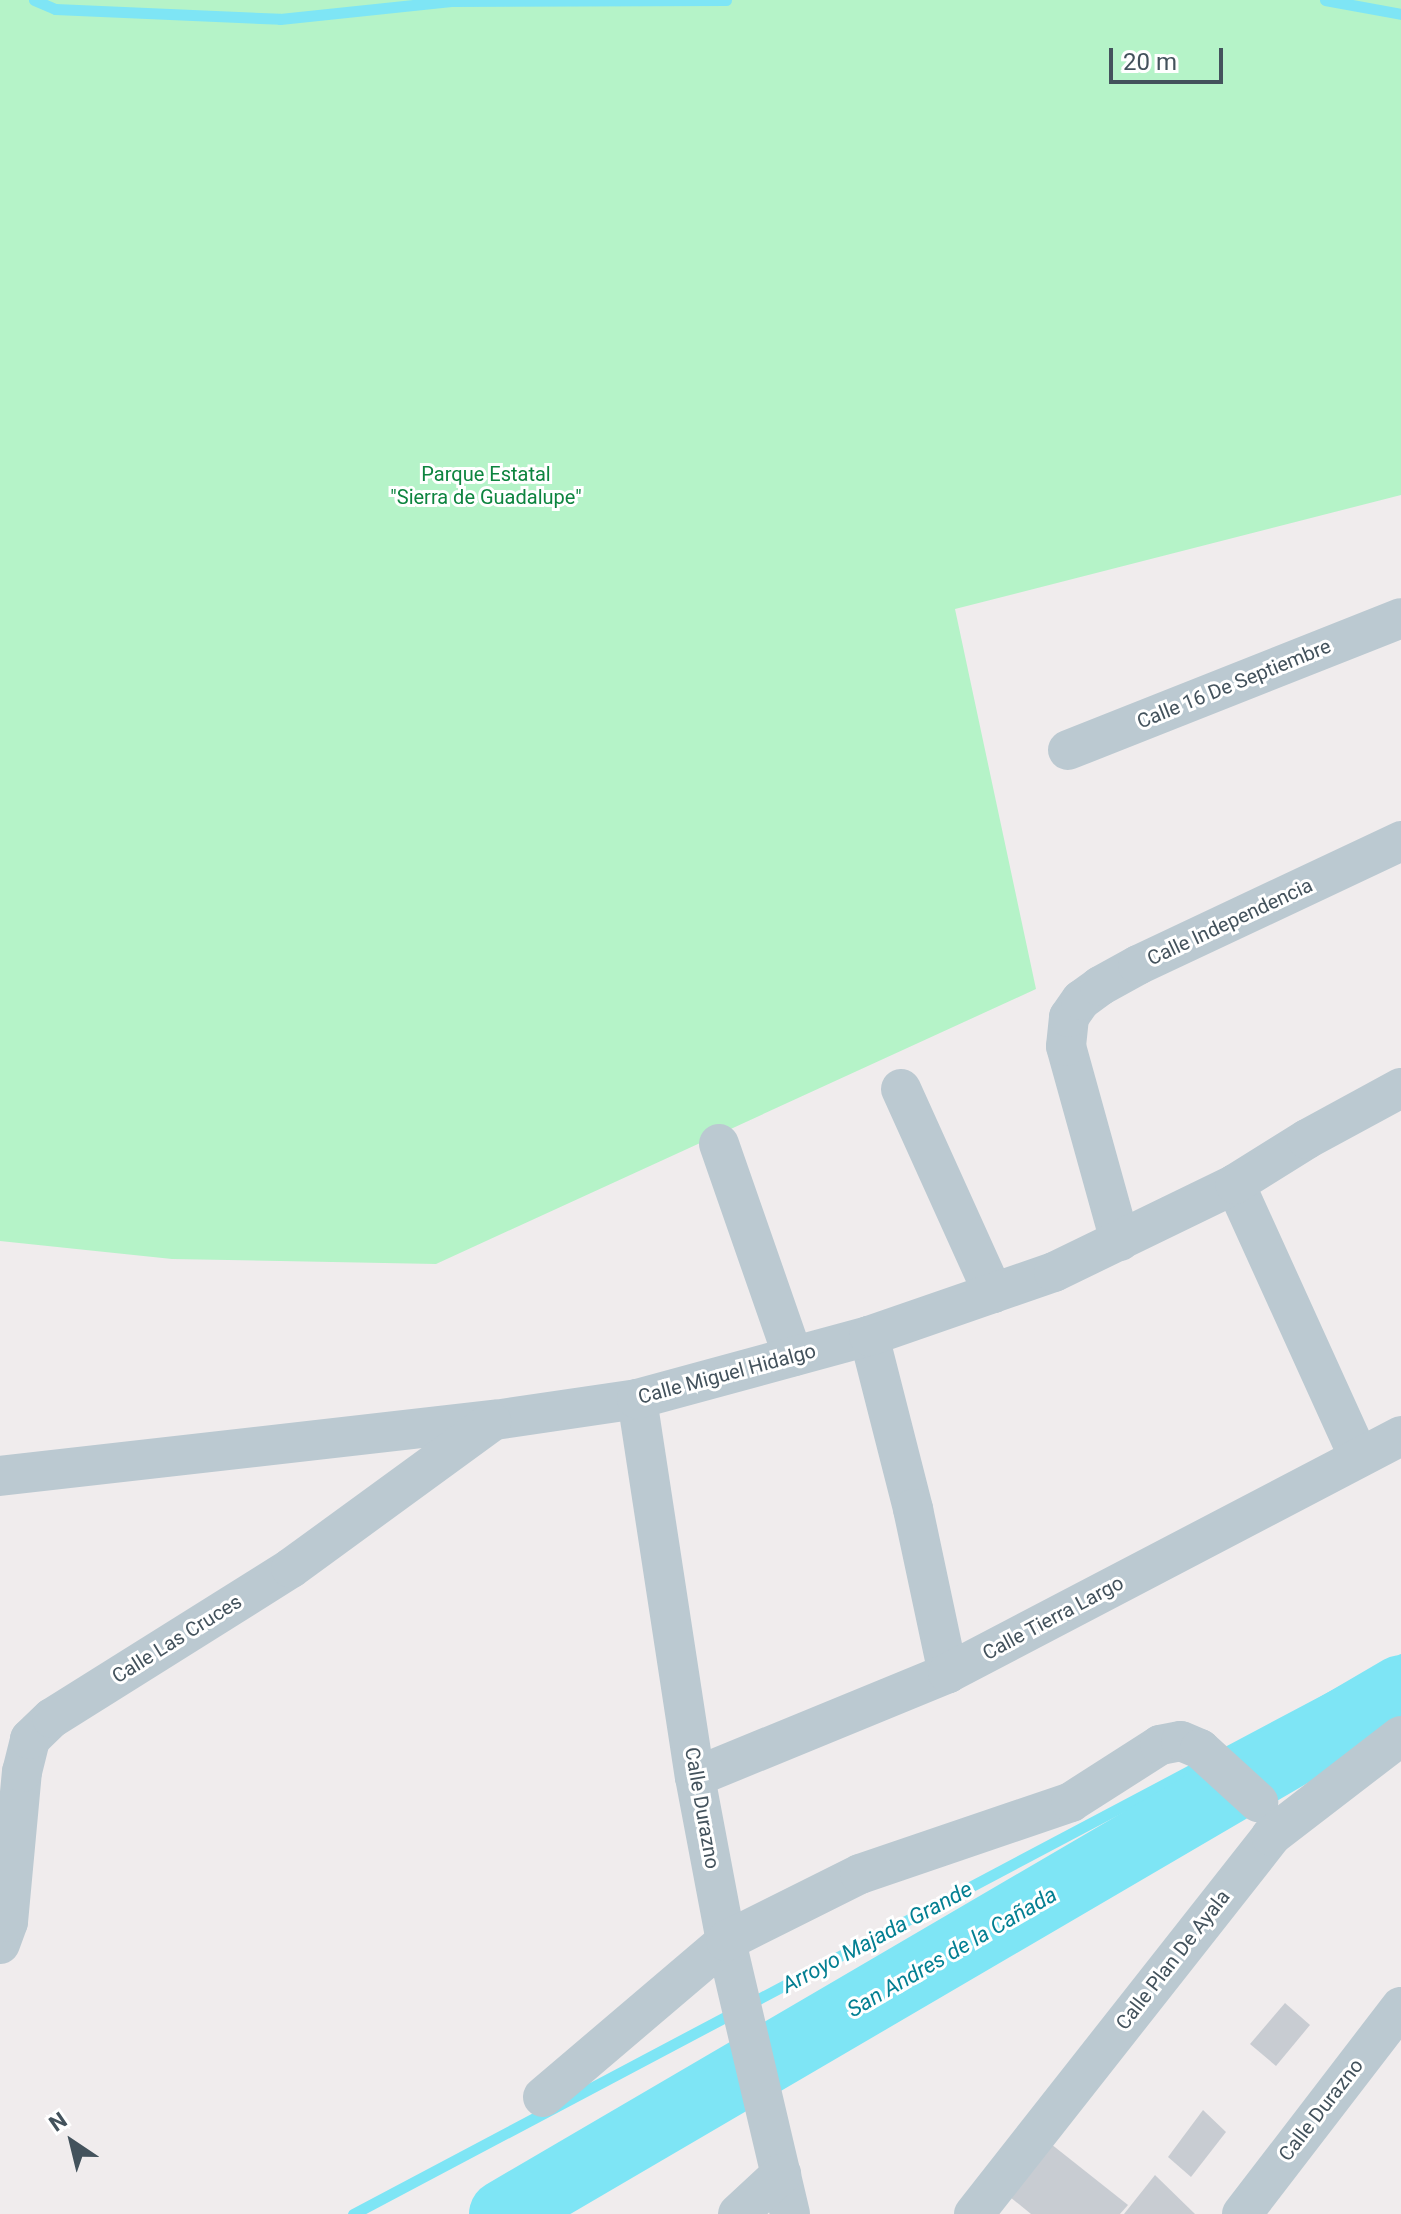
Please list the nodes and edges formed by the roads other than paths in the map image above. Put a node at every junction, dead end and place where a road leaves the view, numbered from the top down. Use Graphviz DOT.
graph roads {
  1 [pos="1401,618"];
  2 [pos="1068,750"];
  3 [pos="1401,841"];
  4 [pos="1401,1088"];
  5 [pos="901,1089"];
  6 [pos="719,1144"];
  7 [pos="1235,1184"];
  8 [pos="1120,1241"];
  9 [pos="993,1293"];
  10 [pos="869,1336"];
  11 [pos="793,1357"];
  12 [pos="637,1399"];
  13 [pos="495,1420"];
  14 [pos="1401,1436"];
  15 [pos="1359,1457"];
  16 [pos="0,1476"];
  17 [pos="948,1673"];
  18 [pos="1401,1736"];
  19 [pos="695,1777"];
  20 [pos="1258,1802"];
  21 [pos="726,1941"];
  22 [pos="0,1944"];
  23 [pos="1401,2007"];
  24 [pos="543,2097"];
  25 [pos="781,2174"];
  26 [pos="738,2214"];
  27 [pos="790,2214"];
  28 [pos="974,2214"];
  29 [pos="1242,2214"];
  1 -- 2 [label="street, Calle 16 De Septiembre"];
  3 -- 8 [label="street, Calle Independencia"];
  4 -- 7 [label="street, Calle Miguel Hidalgo"];
  5 -- 9 [label="street"];
  6 -- 11 [label="street"];
  7 -- 8 [label="street, Calle Miguel Hidalgo"];
  7 -- 15 [label="street"];
  8 -- 9 [label="street, Calle Miguel Hidalgo"];
  9 -- 10 [label="street, Calle Miguel Hidalgo"];
  10 -- 11 [label="street, Calle Miguel Hidalgo"];
  10 -- 17 [label="street"];
  11 -- 12 [label="street, Calle Miguel Hidalgo"];
  12 -- 13 [label="street, Calle Miguel Hidalgo"];
  12 -- 19 [label="street, Calle Durazno"];
  13 -- 16 [label="street, Calle Miguel Hidalgo"];
  13 -- 22 [label="street, Calle Las Cruces"];
  14 -- 15 [label="street, Calle Tierra Largo"];
  15 -- 17 [label="street, Calle Tierra Largo"];
  17 -- 19 [label="street, Calle Tierra Largo"];
  18 -- 28 [label="street, Calle Plan De Ayala"];
  19 -- 21 [label="street, Calle Durazno"];
  20 -- 21 [label="street"];
  21 -- 24 [label="street"];
  21 -- 25 [label="street, Calle Durazno"];
  23 -- 29 [label="street, Calle Durazno"];
  25 -- 26 [label="street"];
  25 -- 27 [label="street, Calle Durazno"];
}
